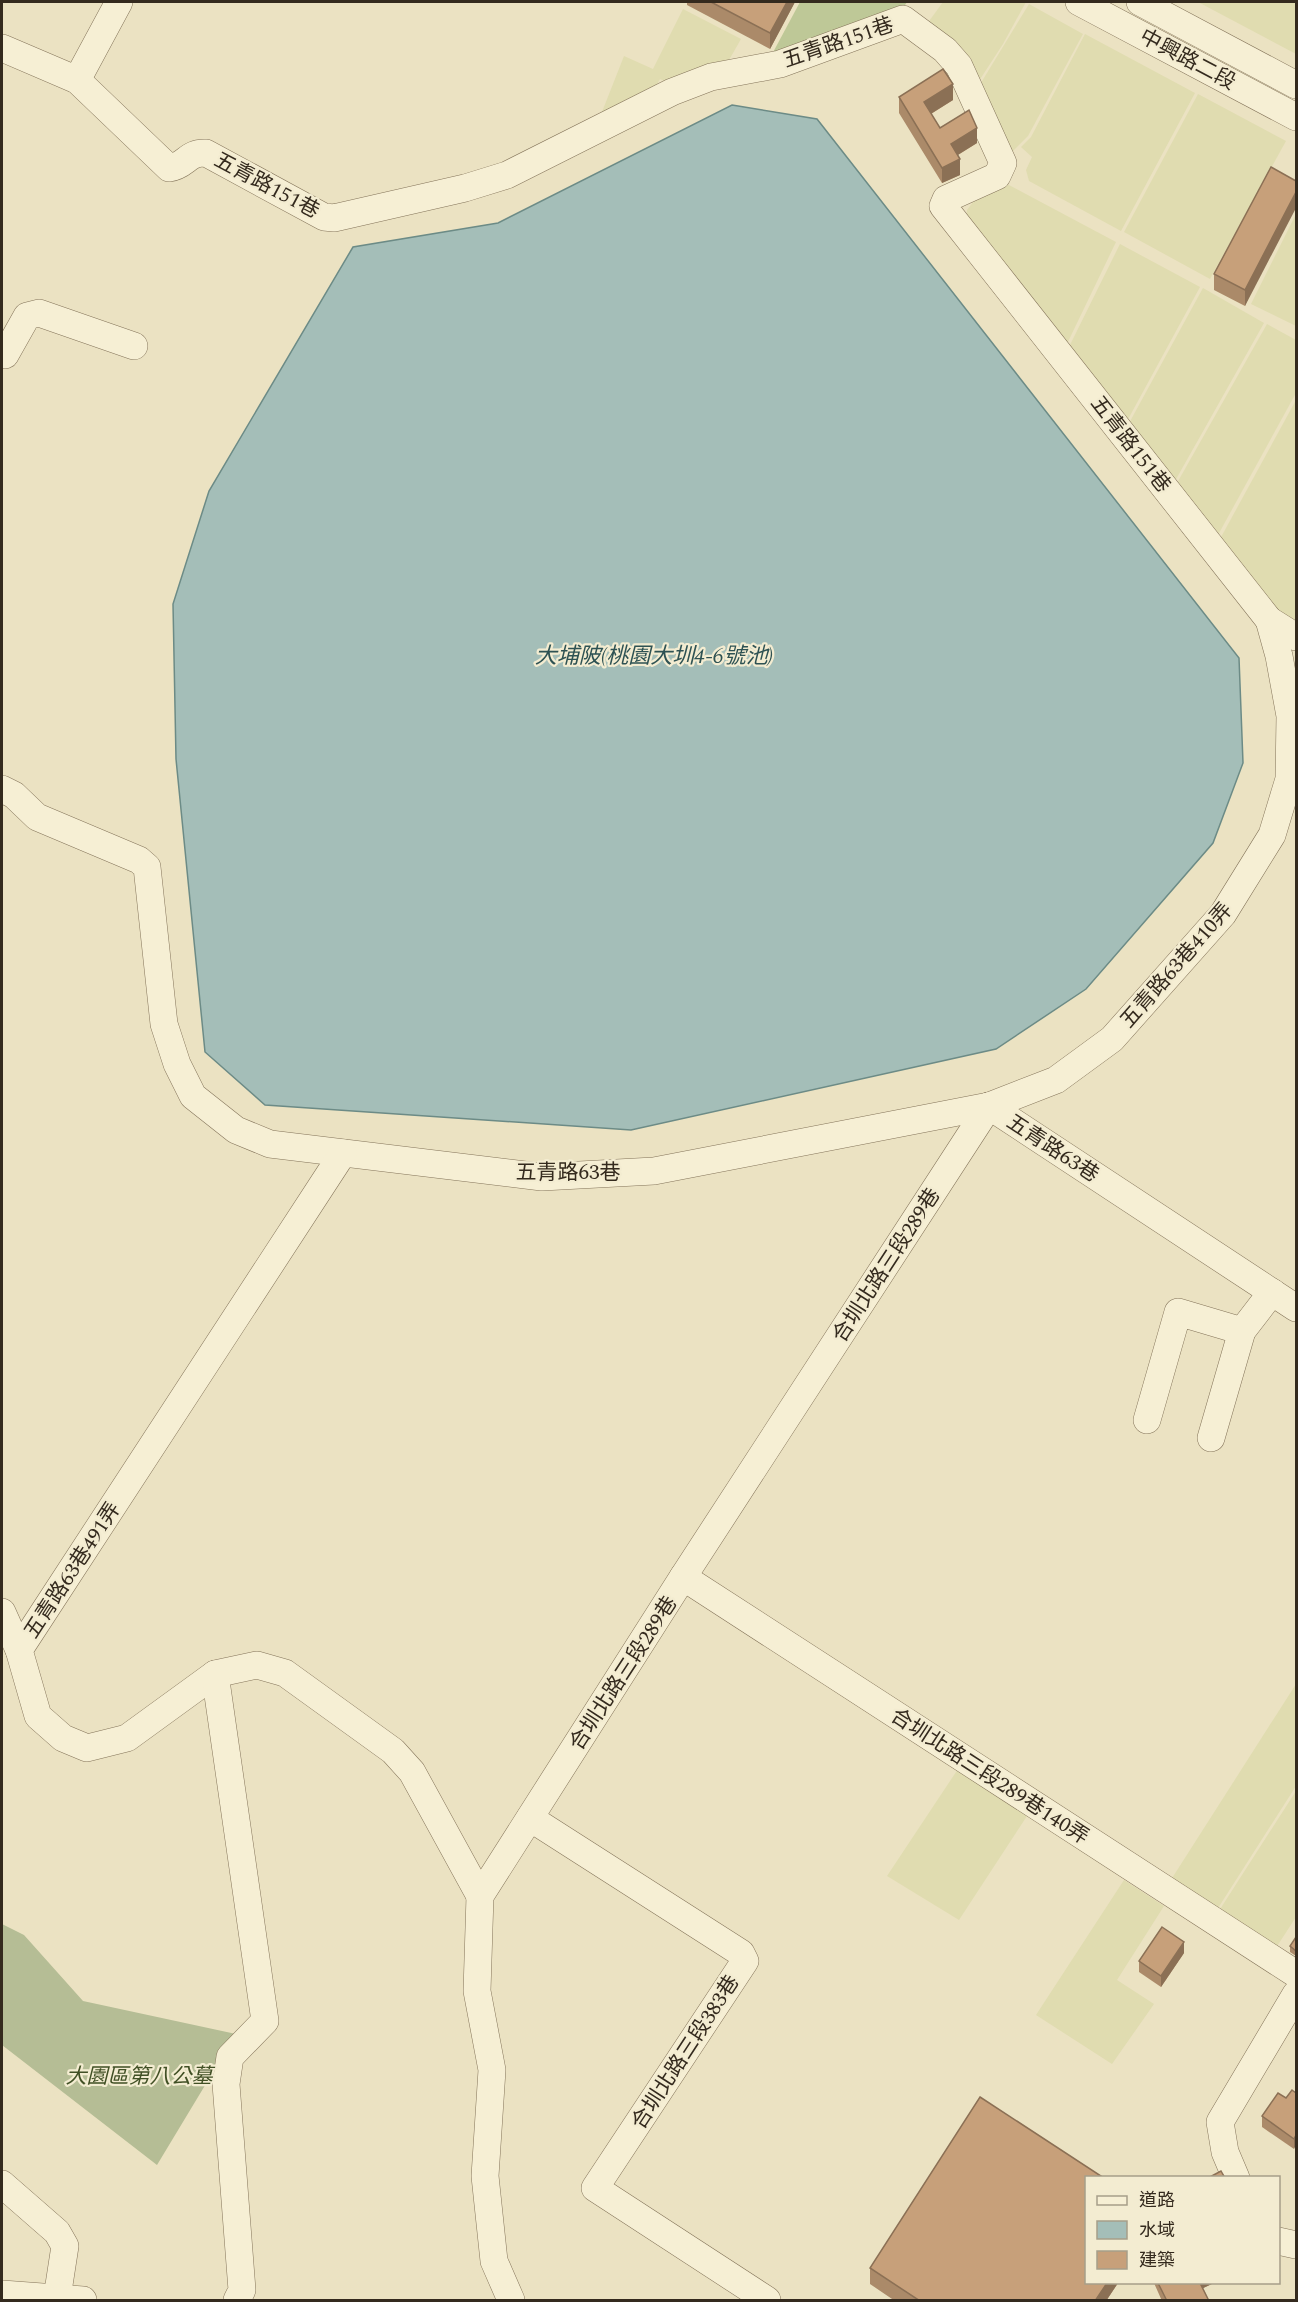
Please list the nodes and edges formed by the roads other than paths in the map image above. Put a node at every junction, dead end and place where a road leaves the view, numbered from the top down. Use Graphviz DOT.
graph roads {
  1 [pos="119,2"];
  2 [pos="1079,2"];
  3 [pos="1140,2"];
  4 [pos="2,50"];
  5 [pos="77,80"];
  6 [pos="1287,80"];
  7 [pos="1264,100"];
  8 [pos="1296,117"];
  9 [pos="134,346"];
  10 [pos="2,354"];
  11 [pos="1269,620"];
  12 [pos="1296,637"];
  13 [pos="2,789"];
  14 [pos="990,1106"];
  15 [pos="343,1153"];
  16 [pos="1272,1292"];
  17 [pos="1296,1308"];
  18 [pos="1242,1332"];
  19 [pos="1147,1420"];
  20 [pos="1211,1438"];
  21 [pos="683,1577"];
  22 [pos="2,1612"];
  23 [pos="19,1650"];
  24 [pos="215,1674"];
  25 [pos="530,1818"];
  26 [pos="480,1896"];
  27 [pos="1296,1974"];
  28 [pos="1296,1994"];
  29 [pos="1235,2176"];
  30 [pos="2,2184"];
  31 [pos="1280,2241"];
  32 [pos="1296,2245"];
  33 [pos="2,2294"];
  34 [pos="70,2299"];
  35 [pos="237,2301"];
  36 [pos="511,2301"];
  37 [pos="767,2301"];
  1 -- 5 [label="street"];
  2 -- 7 [label="street, 中興路二段"];
  3 -- 6 [label="street, 中興路二段"];
  4 -- 5 [label="street"];
  5 -- 11 [label="street, 五青路151巷"];
  6 -- 7 [label="street"];
  7 -- 8 [label="street, 中興路二段"];
  9 -- 10 [label="street"];
  11 -- 12 [label="street, 五青路151巷"];
  11 -- 14 [label="street, 五青路63巷410弄"];
  13 -- 15 [label="street, 五青路63巷"];
  14 -- 15 [label="street, 五青路63巷"];
  14 -- 16 [label="street, 五青路63巷"];
  14 -- 21 [label="street, 合圳北路三段289巷"];
  15 -- 23 [label="street, 五青路63巷491弄"];
  16 -- 17 [label="street, 五青路63巷"];
  16 -- 18 [label="street"];
  18 -- 19 [label="street"];
  18 -- 20 [label="street"];
  21 -- 25 [label="street, 合圳北路三段289巷"];
  21 -- 27 [label="street, 合圳北路三段289巷140弄"];
  22 -- 23 [label="street"];
  23 -- 24 [label="street, 五青路63巷491弄"];
  24 -- 26 [label="street, 五青路63巷491弄"];
  24 -- 35 [label="street"];
  25 -- 26 [label="street, 合圳北路三段289巷"];
  25 -- 37 [label="street, 合圳北路三段383巷"];
  26 -- 36 [label="street"];
  28 -- 29 [label="street"];
  30 -- 34 [label="street"];
  31 -- 32 [label="street"];
  33 -- 34 [label="street"];
}
